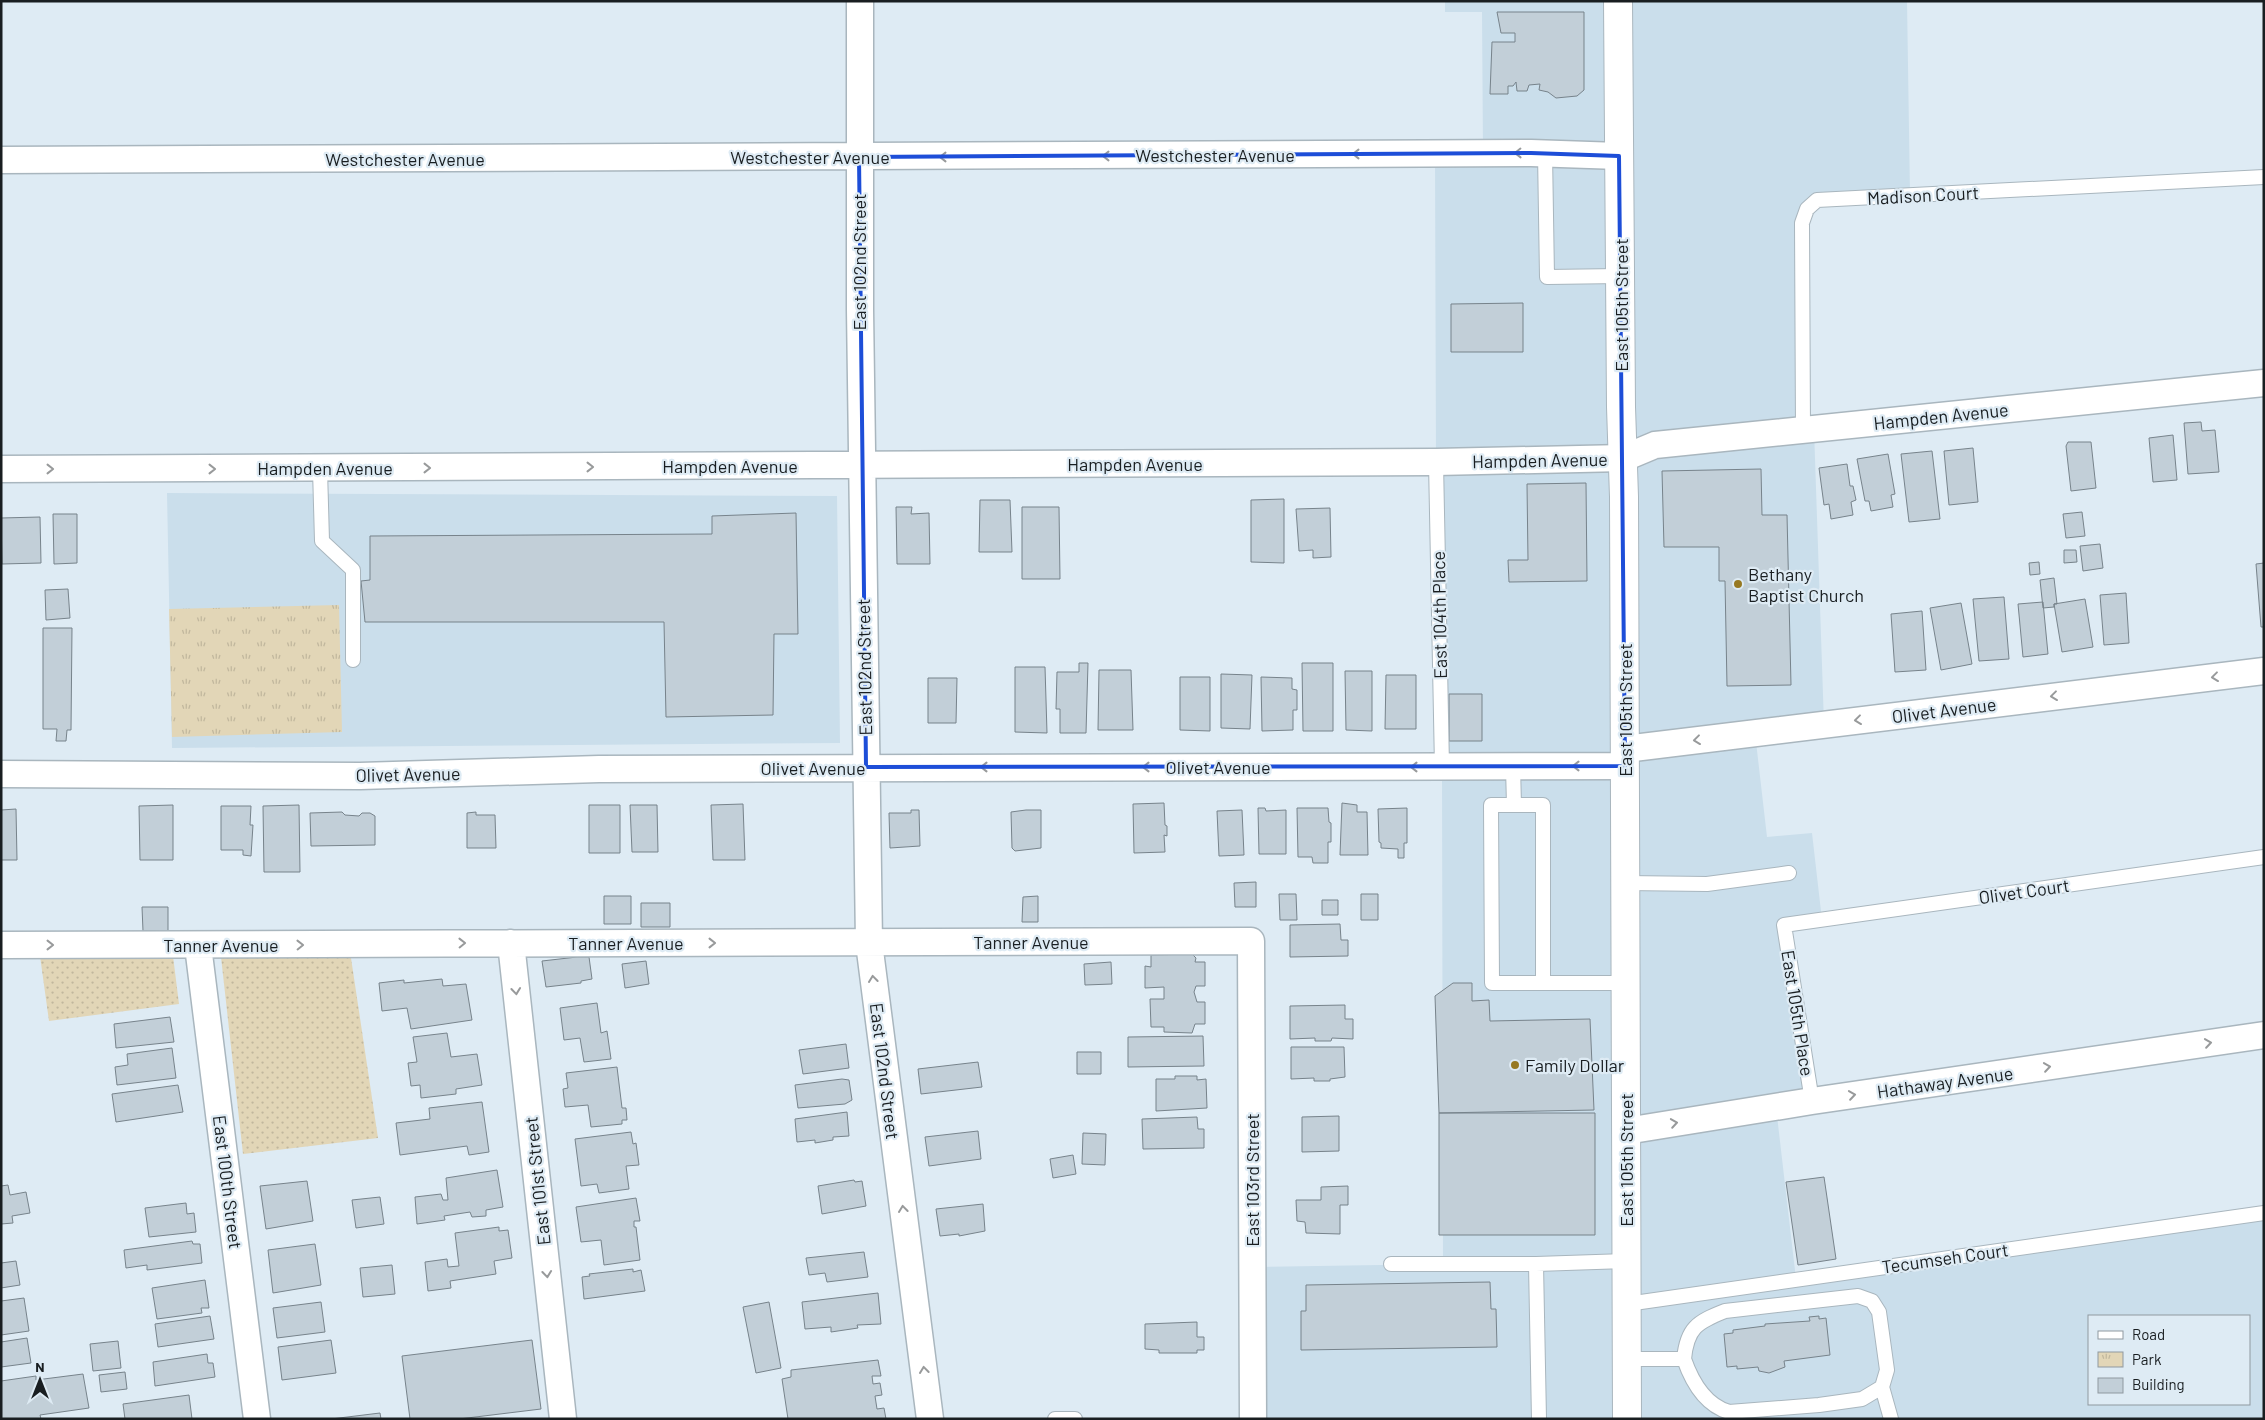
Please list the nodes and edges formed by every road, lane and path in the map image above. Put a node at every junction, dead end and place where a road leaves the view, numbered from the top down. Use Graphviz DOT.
graph roads {
  1 [pos="860,1"];
  2 [pos="1618,1"];
  3 [pos="1546,153"];
  4 [pos="1620,156"];
  5 [pos="859,158"];
  6 [pos="1,160"];
  7 [pos="2264,177"];
  8 [pos="1620,276"];
  9 [pos="2264,383"];
  10 [pos="1803,430"];
  11 [pos="1624,458"];
  12 [pos="1436,462"];
  13 [pos="862,465"];
  14 [pos="1,469"];
  15 [pos="320,469"];
  16 [pos="354,660"];
  17 [pos="2264,671"];
  18 [pos="1625,757"];
  19 [pos="1442,767"];
  20 [pos="1514,767"];
  21 [pos="866,768"];
  22 [pos="1,774"];
  23 [pos="1514,805"];
  24 [pos="2264,858"];
  25 [pos="1789,873"];
  26 [pos="1625,883"];
  27 [pos="1784,925"];
  28 [pos="1251,940"];
  29 [pos="511,943"];
  30 [pos="869,943"];
  31 [pos="1,945"];
  32 [pos="198,946"];
  33 [pos="1543,983"];
  34 [pos="1626,983"];
  35 [pos="2264,1035"];
  36 [pos="1812,1101"];
  37 [pos="1626,1131"];
  38 [pos="2264,1213"];
  39 [pos="1626,1261"];
  40 [pos="1391,1264"];
  41 [pos="1536,1264"];
  42 [pos="1626,1304"];
  43 [pos="1626,1359"];
  44 [pos="1684,1359"];
  45 [pos="1882,1387"];
  46 [pos="257,1419"];
  47 [pos="563,1419"];
  48 [pos="930,1419"];
  49 [pos="1055,1419"];
  50 [pos="1075,1419"];
  51 [pos="1253,1419"];
  52 [pos="1539,1419"];
  53 [pos="1627,1419"];
  54 [pos="1891,1419"];
  1 -- 5 [label="street, East 102nd Street"];
  2 -- 4 [label="main road, East 105th Street"];
  3 -- 4 [label="street, Westchester Avenue"];
  3 -- 5 [label="street, Westchester Avenue, one-way"];
  3 -- 8 [label="lane"];
  4 -- 8 [label="main road, East 105th Street"];
  5 -- 6 [label="street, Westchester Avenue"];
  5 -- 13 [label="street, East 102nd Street"];
  7 -- 10 [label="lane, Madison Court"];
  8 -- 11 [label="main road, East 105th Street"];
  9 -- 10 [label="street, Hampden Avenue"];
  10 -- 11 [label="street, Hampden Avenue"];
  11 -- 12 [label="street, Hampden Avenue"];
  11 -- 18 [label="main road, East 105th Street"];
  12 -- 13 [label="street, Hampden Avenue"];
  12 -- 19 [label="lane, East 104th Place"];
  15 -- 13 [label="street, Hampden Avenue, one-way"];
  13 -- 21 [label="street, East 102nd Street"];
  14 -- 15 [label="street, Hampden Avenue, one-way"];
  15 -- 16 [label="lane"];
  17 -- 18 [label="street, Olivet Avenue, one-way"];
  18 -- 20 [label="street, Olivet Avenue, one-way"];
  18 -- 26 [label="main road, East 105th Street"];
  19 -- 20 [label="street, Olivet Avenue"];
  19 -- 21 [label="street, Olivet Avenue, one-way"];
  20 -- 23 [label="lane"];
  21 -- 22 [label="street, Olivet Avenue"];
  21 -- 30 [label="street, East 102nd Street"];
  23 -- 33 [label="lane"];
  23 -- 33 [label="lane"];
  24 -- 27 [label="lane, Olivet Court"];
  25 -- 26 [label="lane"];
  26 -- 34 [label="main road, East 105th Street"];
  27 -- 36 [label="lane, East 105th Place"];
  28 -- 30 [label="street, Tanner Avenue"];
  28 -- 51 [label="street, East 103rd Street"];
  29 -- 30 [label="street, Tanner Avenue, one-way"];
  32 -- 29 [label="street, Tanner Avenue, one-way"];
  29 -- 47 [label="street, East 101st Street, one-way"];
  48 -- 30 [label="street, East 102nd Street, one-way"];
  31 -- 32 [label="street, Tanner Avenue, one-way"];
  32 -- 46 [label="street, East 100th Street"];
  33 -- 34 [label="lane"];
  34 -- 37 [label="main road, East 105th Street"];
  36 -- 35 [label="street, Hathaway Avenue, one-way"];
  37 -- 36 [label="street, Hathaway Avenue, one-way"];
  37 -- 39 [label="main road, East 105th Street"];
  38 -- 42 [label="lane, Tecumseh Court"];
  39 -- 41 [label="lane"];
  39 -- 42 [label="main road, East 105th Street"];
  40 -- 41 [label="lane"];
  41 -- 52 [label="lane"];
  42 -- 43 [label="main road, East 105th Street"];
  43 -- 44 [label="lane"];
  43 -- 53 [label="main road, East 105th Street"];
  44 -- 45 [label="lane"];
  44 -- 45 [label="lane"];
  45 -- 54 [label="lane"];
  49 -- 50 [label="lane"];
}
